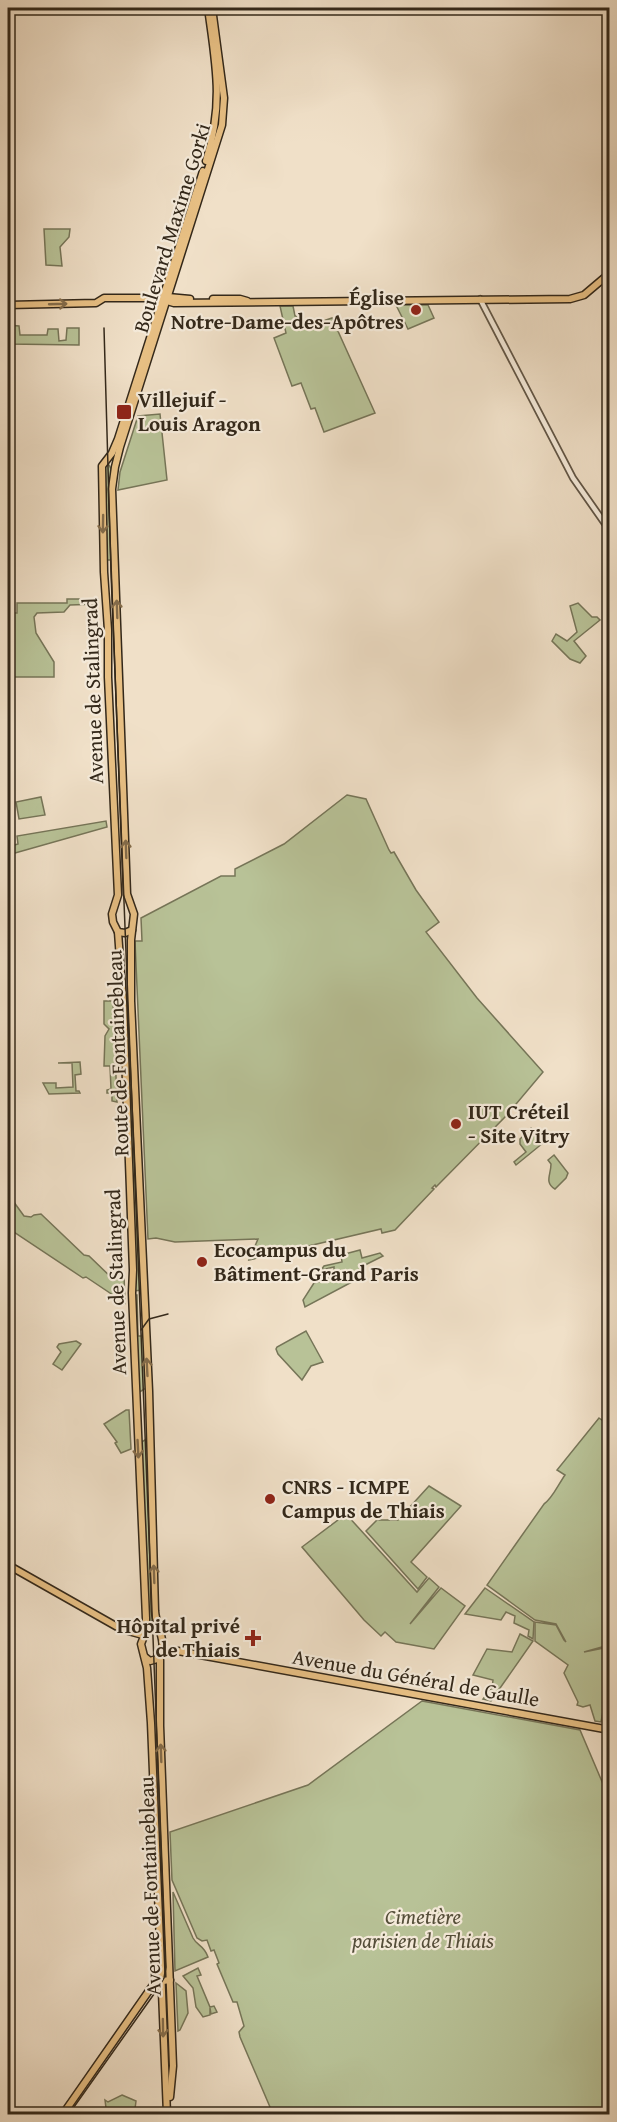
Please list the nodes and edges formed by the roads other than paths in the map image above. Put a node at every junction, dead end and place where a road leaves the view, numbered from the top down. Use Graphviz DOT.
graph roads {
  1 [pos="210,8"];
  2 [pos="609,271"];
  3 [pos="480,299"];
  4 [pos="166,300"];
  5 [pos="8,305"];
  6 [pos="102,476"];
  7 [pos="112,489"];
  8 [pos="609,531"];
  9 [pos="115,905"];
  10 [pos="132,907"];
  11 [pos="132,930"];
  12 [pos="118,932"];
  13 [pos="149,1391"];
  14 [pos="136,1398"];
  15 [pos="8,1565"];
  16 [pos="121,1629"];
  17 [pos="159,1632"];
  18 [pos="144,1633"];
  19 [pos="163,1642"];
  20 [pos="141,1644"];
  21 [pos="161,1654"];
  22 [pos="146,1657"];
  23 [pos="218,1659"];
  24 [pos="609,1730"];
  25 [pos="170,1980"];
  26 [pos="161,1981"];
  27 [pos="63,2115"];
  28 [pos="169,2115"];
  1 -- 4 [label="main road, Boulevard Maxime Gorki"];
  2 -- 3 [label="main road"];
  3 -- 4 [label="main road"];
  3 -- 8 [label="street"];
  5 -- 4 [label="main road, one-way"];
  4 -- 6 [label="main road, Boulevard Maxime Gorki"];
  4 -- 7 [label="main road, Boulevard Maxime Gorki"];
  6 -- 9 [label="main road, Avenue de Stalingrad, one-way"];
  10 -- 7 [label="main road, Avenue de Stalingrad, one-way"];
  9 -- 10 [label="main road"];
  9 -- 12 [label="main road"];
  10 -- 11 [label="main road"];
  11 -- 12 [label="main road"];
  13 -- 11 [label="main road, Route de Fontainebleau, one-way"];
  12 -- 14 [label="main road, Avenue de Stalingrad"];
  13 -- 14 [label="main road"];
  17 -- 13 [label="main road, Route de Fontainebleau, one-way"];
  14 -- 18 [label="main road, Avenue de Stalingrad, one-way"];
  15 -- 16 [label="main road"];
  16 -- 18 [label="main road"];
  16 -- 20 [label="main road"];
  17 -- 18 [label="main road"];
  17 -- 19 [label="main road"];
  18 -- 20 [label="main road"];
  19 -- 21 [label="main road"];
  19 -- 23 [label="main road, Avenue du Général de Gaulle"];
  20 -- 22 [label="main road"];
  21 -- 22 [label="main road"];
  21 -- 23 [label="main road, Avenue du Général de Gaulle"];
  25 -- 21 [label="main road, Avenue de Fontainebleau, one-way"];
  22 -- 26 [label="main road"];
  23 -- 24 [label="main road, Avenue du Général de Gaulle"];
  25 -- 26 [label="main road"];
  25 -- 28 [label="main road, Avenue de Fontainebleau"];
  26 -- 27 [label="main road"];
  26 -- 28 [label="main road, one-way"];
}
